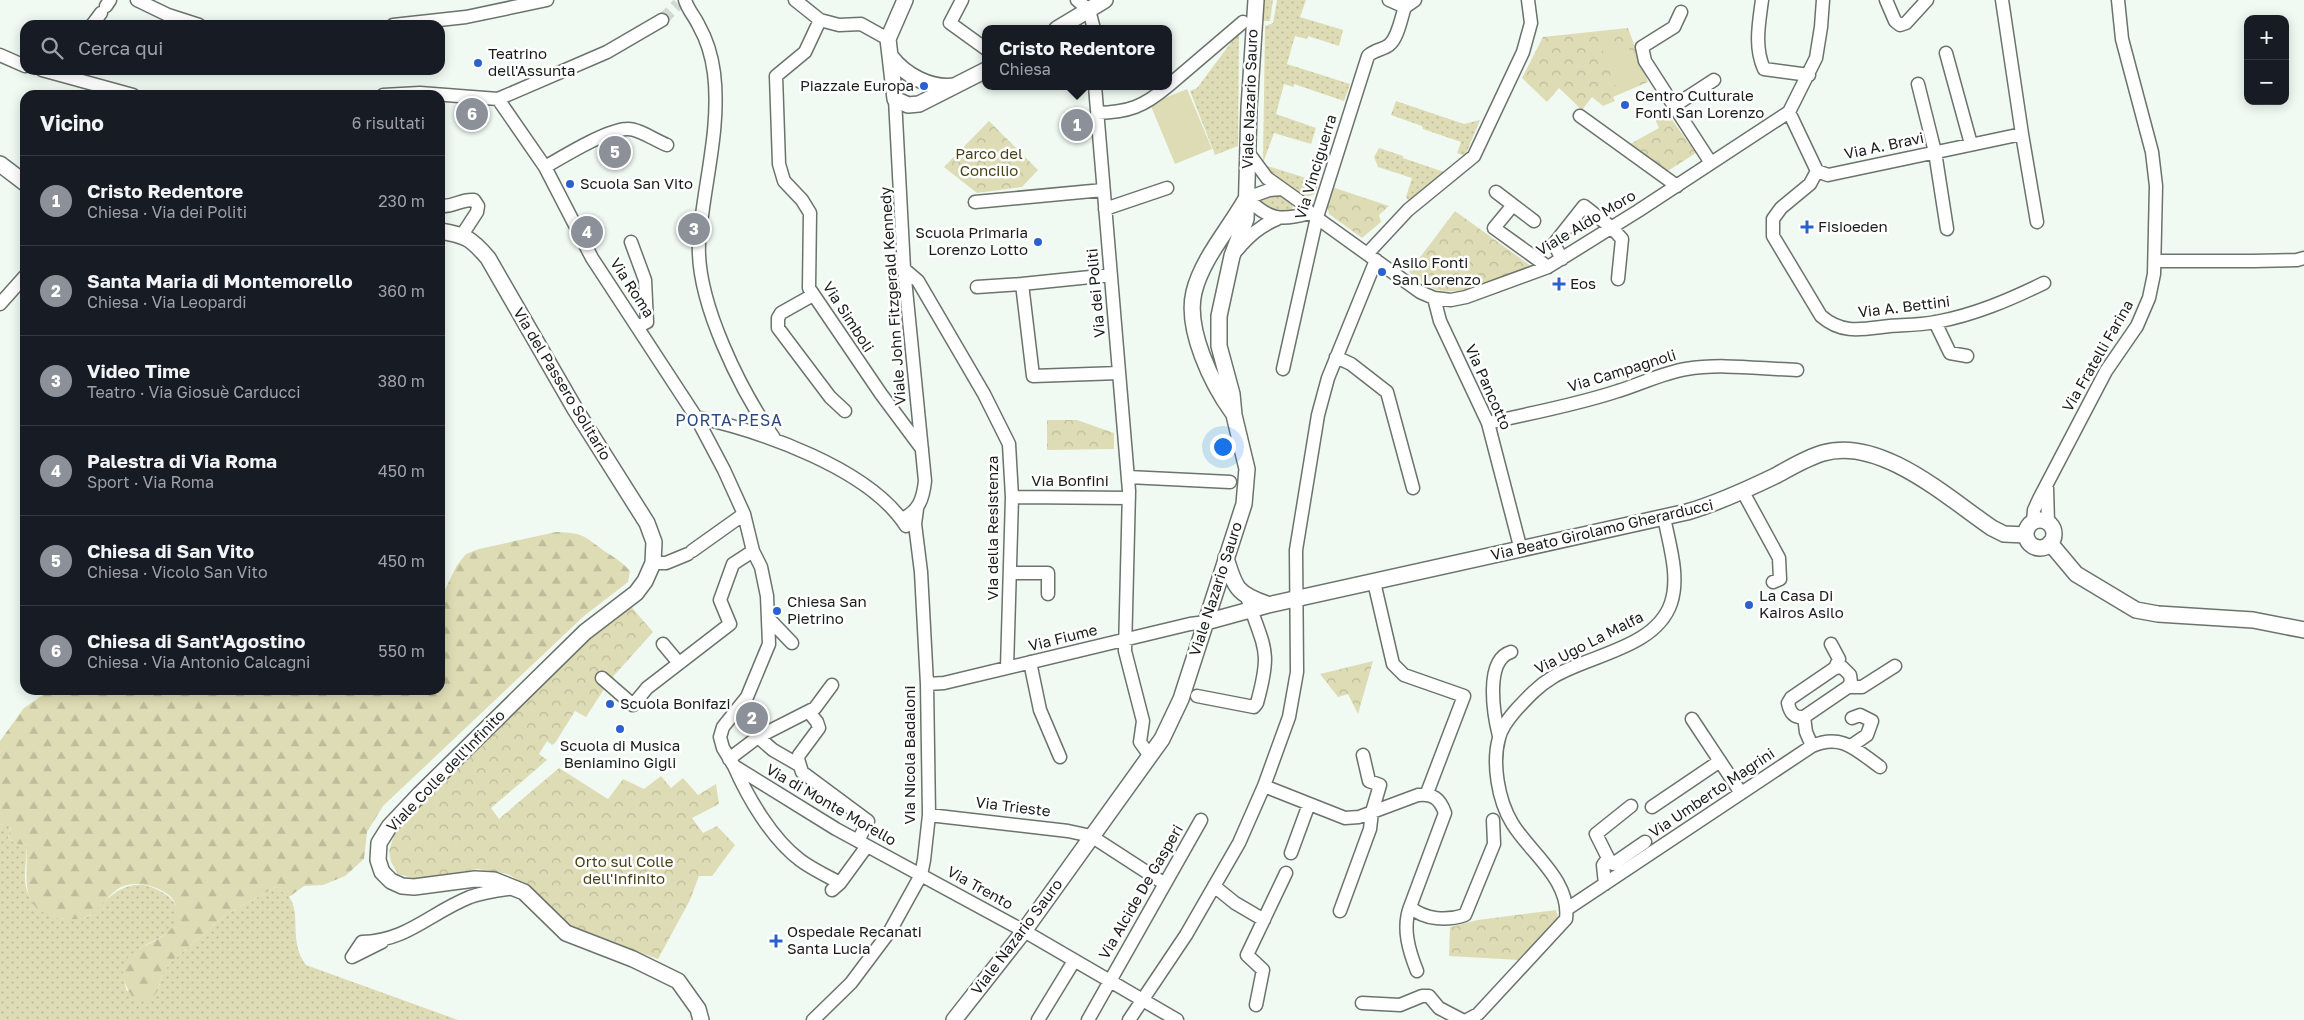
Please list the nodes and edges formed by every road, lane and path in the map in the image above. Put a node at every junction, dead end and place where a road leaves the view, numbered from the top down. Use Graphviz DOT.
graph roads {
  1 [pos="137,0"];
  2 [pos="547,0"];
  3 [pos="905,0"];
  4 [pos="962,0"];
  5 [pos="1105,0"];
  6 [pos="1256,0"];
  7 [pos="1389,0"];
  8 [pos="1415,0"];
  9 [pos="1528,0"];
  10 [pos="1762,0"];
  11 [pos="1823,0"];
  12 [pos="1886,0"];
  13 [pos="1927,0"];
  14 [pos="2002,0"];
  15 [pos="2118,0"];
  16 [pos="682,1"];
  17 [pos="800,3"];
  18 [pos="1083,5"];
  19 [pos="106,6"];
  20 [pos="1404,8"];
  21 [pos="1681,12"];
  22 [pos="96,20"];
  23 [pos="184,20"];
  24 [pos="439,20"];
  25 [pos="662,20"];
  26 [pos="820,20"];
  27 [pos="1243,22"];
  28 [pos="1068,25"];
  29 [pos="1092,25"];
  30 [pos="888,39"];
  31 [pos="982,46"];
  32 [pos="1946,52"];
  33 [pos="0,55"];
  34 [pos="890,56"];
  35 [pos="20,64"];
  36 [pos="982,72"];
  37 [pos="71,75"];
  38 [pos="1809,75"];
  39 [pos="915,77"];
  40 [pos="1714,80"];
  41 [pos="1172,83"];
  42 [pos="1918,84"];
  43 [pos="957,86"];
  44 [pos="118,90"];
  45 [pos="1095,90"];
  46 [pos="1163,90"];
  47 [pos="894,95"];
  48 [pos="445,96"];
  49 [pos="498,99"];
  50 [pos="919,104"];
  51 [pos="1674,106"];
  52 [pos="1789,112"];
  53 [pos="1097,114"];
  54 [pos="1580,116"];
  55 [pos="898,132"];
  56 [pos="2022,134"];
  57 [pos="1971,144"];
  58 [pos="667,145"];
  59 [pos="1247,151"];
  60 [pos="1935,152"];
  61 [pos="1711,163"];
  62 [pos="0,164"];
  63 [pos="545,167"];
  64 [pos="1817,171"];
  65 [pos="20,180"];
  66 [pos="1677,186"];
  67 [pos="1167,188"];
  68 [pos="1281,189"];
  69 [pos="1103,190"];
  70 [pos="1496,192"];
  71 [pos="1247,198"];
  72 [pos="974,202"];
  73 [pos="1513,205"];
  74 [pos="445,206"];
  75 [pos="1105,209"];
  76 [pos="1313,215"];
  77 [pos="1277,219"];
  78 [pos="1534,221"];
  79 [pos="2037,222"];
  80 [pos="1612,228"];
  81 [pos="1947,229"];
  82 [pos="445,232"];
  83 [pos="462,235"];
  84 [pos="631,242"];
  85 [pos="1232,256"];
  86 [pos="1372,257"];
  87 [pos="2304,258"];
  88 [pos="1562,259"];
  89 [pos="2156,261"];
  90 [pos="1548,267"];
  91 [pos="904,268"];
  92 [pos="1110,275"];
  93 [pos="1618,279"];
  94 [pos="20,282"];
  95 [pos="1022,284"];
  96 [pos="2044,284"];
  97 [pos="977,288"];
  98 [pos="813,295"];
  99 [pos="1434,298"];
  100 [pos="0,304"];
  101 [pos="1935,322"];
  102 [pos="637,327"];
  103 [pos="1967,356"];
  104 [pos="1336,357"];
  105 [pos="1283,369"];
  106 [pos="1797,370"];
  107 [pos="1119,373"];
  108 [pos="917,404"];
  109 [pos="845,411"];
  110 [pos="894,412"];
  111 [pos="1234,415"];
  112 [pos="696,417"];
  113 [pos="1488,423"];
  114 [pos="916,428"];
  115 [pos="774,438"];
  116 [pos="1128,477"];
  117 [pos="1230,482"];
  118 [pos="1413,488"];
  119 [pos="924,491"];
  120 [pos="1743,492"];
  121 [pos="1012,497"];
  122 [pos="1129,498"];
  123 [pos="918,509"];
  124 [pos="744,514"];
  125 [pos="1664,517"];
  126 [pos="902,519"];
  127 [pos="2036,527"];
  128 [pos="916,543"];
  129 [pos="2050,543"];
  130 [pos="1521,550"];
  131 [pos="753,551"];
  132 [pos="1226,558"];
  133 [pos="653,563"];
  134 [pos="1010,573"];
  135 [pos="1374,582"];
  136 [pos="1773,582"];
  137 [pos="1048,594"];
  138 [pos="1215,596"];
  139 [pos="1246,600"];
  140 [pos="1296,600"];
  141 [pos="1234,613"];
  142 [pos="769,618"];
  143 [pos="1206,622"];
  144 [pos="2304,630"];
  145 [pos="1127,639"];
  146 [pos="792,643"];
  147 [pos="663,644"];
  148 [pos="1830,644"];
  149 [pos="1511,652"];
  150 [pos="1030,662"];
  151 [pos="677,663"];
  152 [pos="1895,666"];
  153 [pos="1007,668"];
  154 [pos="1835,668"];
  155 [pos="602,678"];
  156 [pos="926,684"];
  157 [pos="832,685"];
  158 [pos="1848,687"];
  159 [pos="1197,696"];
  160 [pos="809,712"];
  161 [pos="1804,717"];
  162 [pos="1852,718"];
  163 [pos="1692,719"];
  164 [pos="1499,736"];
  165 [pos="758,737"];
  166 [pos="1812,746"];
  167 [pos="1851,746"];
  168 [pos="1363,755"];
  169 [pos="1150,756"];
  170 [pos="1060,757"];
  171 [pos="1720,761"];
  172 [pos="732,763"];
  173 [pos="799,765"];
  174 [pos="1880,766"];
  175 [pos="1264,786"];
  176 [pos="1428,793"];
  177 [pos="1741,793"];
  178 [pos="1309,804"];
  179 [pos="1631,806"];
  180 [pos="1652,807"];
  181 [pos="1372,812"];
  182 [pos="929,815"];
  183 [pos="1201,820"];
  184 [pos="1493,820"];
  185 [pos="1091,836"];
  186 [pos="1645,842"];
  187 [pos="863,844"];
  188 [pos="1291,853"];
  189 [pos="1608,858"];
  190 [pos="1286,873"];
  191 [pos="921,875"];
  192 [pos="1165,884"];
  193 [pos="1605,884"];
  194 [pos="1214,886"];
  195 [pos="515,888"];
  196 [pos="1410,907"];
  197 [pos="1340,911"];
  198 [pos="1567,914"];
  199 [pos="1264,920"];
  200 [pos="1024,931"];
  201 [pos="382,942"];
  202 [pos="1074,961"];
  203 [pos="1417,971"];
  204 [pos="1109,980"];
  205 [pos="1142,1001"];
  206 [pos="1362,1003"];
  207 [pos="1256,1005"];
  208 [pos="701,1020"];
  209 [pos="814,1020"];
  210 [pos="954,1020"];
  211 [pos="1038,1020"];
  212 [pos="1088,1020"];
  213 [pos="1129,1020"];
  214 [pos="1177,1020"];
  215 [pos="1462,1020"];
  216 [pos="1466,1020"];
  1 -- 23 [label="street"];
  2 -- 24 [label="street"];
  3 -- 30 [label="main road"];
  4 -- 31 [label="street"];
  5 -- 18 [label="main road"];
  6 -- 59 [label="main road, Viale Nazario Sauro"];
  7 -- 20 [label="street"];
  8 -- 20 [label="street"];
  9 -- 86 [label="street"];
  10 -- 38 [label="street"];
  11 -- 38 [label="street, Viale Aldo Moro"];
  12 -- 13 [label="street"];
  14 -- 56 [label="street"];
  15 -- 89 [label="street, Via Fratelli Farina"];
  16 -- 115 [label="street"];
  17 -- 26 [label="street"];
  18 -- 28 [label="main road"];
  18 -- 29 [label="street"];
  19 -- 22 [label="street"];
  20 -- 76 [label="street, Via Vinciguerra"];
  21 -- 51 [label="street"];
  25 -- 49 [label="street"];
  26 -- 30 [label="street"];
  26 -- 98 [label="street, Via Simboli"];
  27 -- 41 [label="street"];
  30 -- 34 [label="main road"];
  32 -- 57 [label="street"];
  33 -- 35 [label="street"];
  34 -- 39 [label="main road"];
  34 -- 47 [label="main road"];
  36 -- 43 [label="main road"];
  37 -- 44 [label="street"];
  38 -- 52 [label="street, Viale Aldo Moro"];
  39 -- 43 [label="main road"];
  39 -- 47 [label="main road"];
  40 -- 51 [label="street"];
  42 -- 60 [label="street"];
  43 -- 50 [label="main road"];
  45 -- 53 [label="street, Via dei Politi"];
  46 -- 53 [label="street"];
  47 -- 50 [label="main road"];
  47 -- 55 [label="street, Viale John Fitzgerald Kennedy"];
  48 -- 49 [label="street"];
  49 -- 63 [label="street, Via Roma"];
  50 -- 55 [label="street"];
  51 -- 61 [label="street"];
  52 -- 61 [label="street, Viale Aldo Moro"];
  52 -- 64 [label="street"];
  53 -- 69 [label="street, Via dei Politi"];
  54 -- 66 [label="street"];
  55 -- 91 [label="street, Viale John Fitzgerald Kennedy"];
  56 -- 57 [label="street, Via A. Bravi"];
  56 -- 79 [label="street"];
  57 -- 60 [label="street, Via A. Bravi"];
  58 -- 63 [label="street"];
  59 -- 68 [label="street, Viale Aldo Moro"];
  59 -- 71 [label="main road, Viale Nazario Sauro"];
  60 -- 64 [label="street, Via A. Bravi"];
  60 -- 81 [label="street"];
  61 -- 66 [label="street, Viale Aldo Moro"];
  62 -- 65 [label="main road"];
  63 -- 102 [label="street, Via Roma"];
  64 -- 101 [label="street, Via A. Bettini"];
  66 -- 80 [label="street, Viale Aldo Moro"];
  67 -- 75 [label="street"];
  68 -- 71 [label="street"];
  68 -- 76 [label="street, Viale Aldo Moro"];
  69 -- 72 [label="street"];
  69 -- 75 [label="street, Via dei Politi"];
  70 -- 73 [label="street"];
  71 -- 77 [label="street"];
  71 -- 85 [label="main road, Viale Nazario Sauro"];
  71 -- 111 [label="main road, Viale Nazario Sauro"];
  73 -- 78 [label="street"];
  73 -- 90 [label="street"];
  74 -- 83 [label="street"];
  75 -- 92 [label="street, Via dei Politi"];
  76 -- 77 [label="street"];
  76 -- 86 [label="street, Viale Aldo Moro"];
  76 -- 105 [label="street, Via Vinciguerra"];
  77 -- 85 [label="street"];
  80 -- 88 [label="street, Viale Aldo Moro"];
  80 -- 88 [label="street"];
  80 -- 93 [label="street"];
  82 -- 83 [label="main road, Via del Passero Solitario"];
  83 -- 133 [label="main road, Via del Passero Solitario"];
  84 -- 102 [label="street"];
  85 -- 111 [label="main road, Viale Nazario Sauro"];
  86 -- 99 [label="street, Viale Aldo Moro"];
  86 -- 104 [label="street"];
  87 -- 89 [label="street"];
  88 -- 90 [label="street, Viale Aldo Moro"];
  89 -- 127 [label="street, Via Fratelli Farina"];
  90 -- 99 [label="street, Viale Aldo Moro"];
  91 -- 108 [label="street, Viale John Fitzgerald Kennedy"];
  91 -- 121 [label="street, Via della Resistenza"];
  92 -- 95 [label="street"];
  92 -- 107 [label="street, Via dei Politi"];
  94 -- 100 [label="street"];
  95 -- 97 [label="street"];
  95 -- 107 [label="street"];
  96 -- 101 [label="street, Via A. Bettini"];
  98 -- 109 [label="street"];
  98 -- 110 [label="street, Via Simboli"];
  99 -- 113 [label="street, Via Pancotto"];
  101 -- 103 [label="street"];
  102 -- 112 [label="street, Via Roma"];
  104 -- 118 [label="street"];
  104 -- 140 [label="street"];
  106 -- 113 [label="street, Via Campagnoli"];
  107 -- 116 [label="street, Via dei Politi"];
  108 -- 110 [label="street"];
  108 -- 114 [label="street, Viale John Fitzgerald Kennedy"];
  110 -- 114 [label="street"];
  111 -- 132 [label="main road, Viale Nazario Sauro"];
  112 -- 115 [label="street"];
  112 -- 124 [label="street, Via Roma"];
  113 -- 130 [label="street, Via Pancotto"];
  114 -- 119 [label="street"];
  115 -- 126 [label="street, Via Nicola Badaloni"];
  116 -- 117 [label="street, Via Bonfini"];
  116 -- 122 [label="street, Via dei Politi"];
  119 -- 123 [label="street"];
  119 -- 126 [label="street"];
  120 -- 125 [label="main road, Via Beato Girolamo Gherarducci"];
  120 -- 127 [label="main road, Via Beato Girolamo Gherarducci"];
  120 -- 136 [label="street"];
  121 -- 122 [label="street, Via Bonfini"];
  121 -- 134 [label="street, Via della Resistenza"];
  122 -- 145 [label="street, Via dei Politi"];
  123 -- 126 [label="street"];
  123 -- 128 [label="street, Via Nicola Badaloni"];
  124 -- 131 [label="street, Via Roma"];
  124 -- 133 [label="street"];
  125 -- 130 [label="main road, Via Beato Girolamo Gherarducci"];
  125 -- 164 [label="street, Via Ugo La Malfa"];
  126 -- 128 [label="street, Via Nicola Badaloni"];
  127 -- 129 [label="main road"];
  127 -- 129 [label="main road"];
  128 -- 156 [label="street, Via Nicola Badaloni"];
  129 -- 144 [label="main road"];
  130 -- 135 [label="main road, Via Beato Girolamo Gherarducci"];
  131 -- 142 [label="street, Via Roma"];
  131 -- 151 [label="street"];
  132 -- 138 [label="main road, Viale Nazario Sauro"];
  132 -- 139 [label="main road"];
  133 -- 195 [label="main road, Viale Colle dell'Infinito"];
  134 -- 137 [label="street"];
  134 -- 153 [label="street, Via della Resistenza"];
  135 -- 140 [label="main road, Via Beato Girolamo Gherarducci"];
  135 -- 176 [label="street"];
  138 -- 139 [label="main road"];
  138 -- 141 [label="main road"];
  138 -- 143 [label="main road, Viale Nazario Sauro"];
  139 -- 140 [label="main road, Via Beato Girolamo Gherarducci"];
  139 -- 141 [label="main road"];
  139 -- 159 [label="street"];
  140 -- 175 [label="street"];
  141 -- 143 [label="main road"];
  142 -- 146 [label="street"];
  142 -- 172 [label="street, Via Roma"];
  143 -- 145 [label="street, Via Fiume"];
  143 -- 169 [label="main road, Viale Nazario Sauro"];
  145 -- 150 [label="street, Via Fiume"];
  145 -- 169 [label="street"];
  147 -- 151 [label="street"];
  148 -- 154 [label="street"];
  149 -- 164 [label="street"];
  150 -- 153 [label="street, Via Fiume"];
  150 -- 170 [label="street"];
  151 -- 155 [label="street"];
  152 -- 158 [label="street"];
  153 -- 156 [label="street, Via Fiume"];
  154 -- 158 [label="street"];
  154 -- 161 [label="street"];
  156 -- 182 [label="street, Via Nicola Badaloni"];
  157 -- 160 [label="street"];
  158 -- 161 [label="street"];
  160 -- 165 [label="street"];
  160 -- 173 [label="street"];
  161 -- 166 [label="street"];
  162 -- 167 [label="street"];
  163 -- 171 [label="street"];
  164 -- 198 [label="street, Via Ugo La Malfa"];
  165 -- 172 [label="street"];
  165 -- 173 [label="street"];
  166 -- 167 [label="street, Via Umberto Magrini"];
  166 -- 177 [label="street, Via Umberto Magrini"];
  167 -- 174 [label="street, Via Umberto Magrini"];
  168 -- 181 [label="street"];
  169 -- 185 [label="main road, Viale Nazario Sauro"];
  171 -- 177 [label="street"];
  171 -- 180 [label="street"];
  172 -- 187 [label="street, Via di Monte Morello"];
  172 -- 187 [label="street"];
  173 -- 187 [label="street"];
  175 -- 178 [label="street"];
  175 -- 194 [label="street"];
  176 -- 181 [label="street"];
  176 -- 196 [label="street"];
  177 -- 193 [label="street, Via Umberto Magrini"];
  178 -- 181 [label="street"];
  178 -- 188 [label="street"];
  179 -- 189 [label="street"];
  181 -- 197 [label="street"];
  182 -- 185 [label="street, Via Trieste"];
  182 -- 191 [label="street, Via Nicola Badaloni"];
  183 -- 192 [label="street, Via Alcide De Gasperi"];
  184 -- 196 [label="street"];
  185 -- 192 [label="street"];
  185 -- 200 [label="main road, Viale Nazario Sauro"];
  186 -- 189 [label="street"];
  187 -- 191 [label="street, Via di Monte Morello"];
  189 -- 193 [label="street"];
  190 -- 199 [label="street"];
  191 -- 200 [label="street, Via Trento"];
  191 -- 209 [label="street, Via Nicola Badaloni"];
  192 -- 204 [label="street, Via Alcide De Gasperi"];
  193 -- 198 [label="street, Via Umberto Magrini"];
  194 -- 199 [label="street"];
  194 -- 205 [label="street"];
  195 -- 201 [label="street"];
  195 -- 208 [label="main road, Viale Colle dell'Infinito"];
  196 -- 203 [label="street"];
  198 -- 216 [label="street, Via Umberto Magrini"];
  199 -- 207 [label="street"];
  200 -- 202 [label="street, Via Trento"];
  200 -- 210 [label="main road, Viale Nazario Sauro"];
  202 -- 204 [label="street, Via Trento"];
  202 -- 211 [label="street"];
  204 -- 205 [label="street, Via Trento"];
  204 -- 212 [label="street, Via Alcide De Gasperi"];
  205 -- 213 [label="street"];
  205 -- 214 [label="street, Via Trento"];
  206 -- 215 [label="street"];
}
